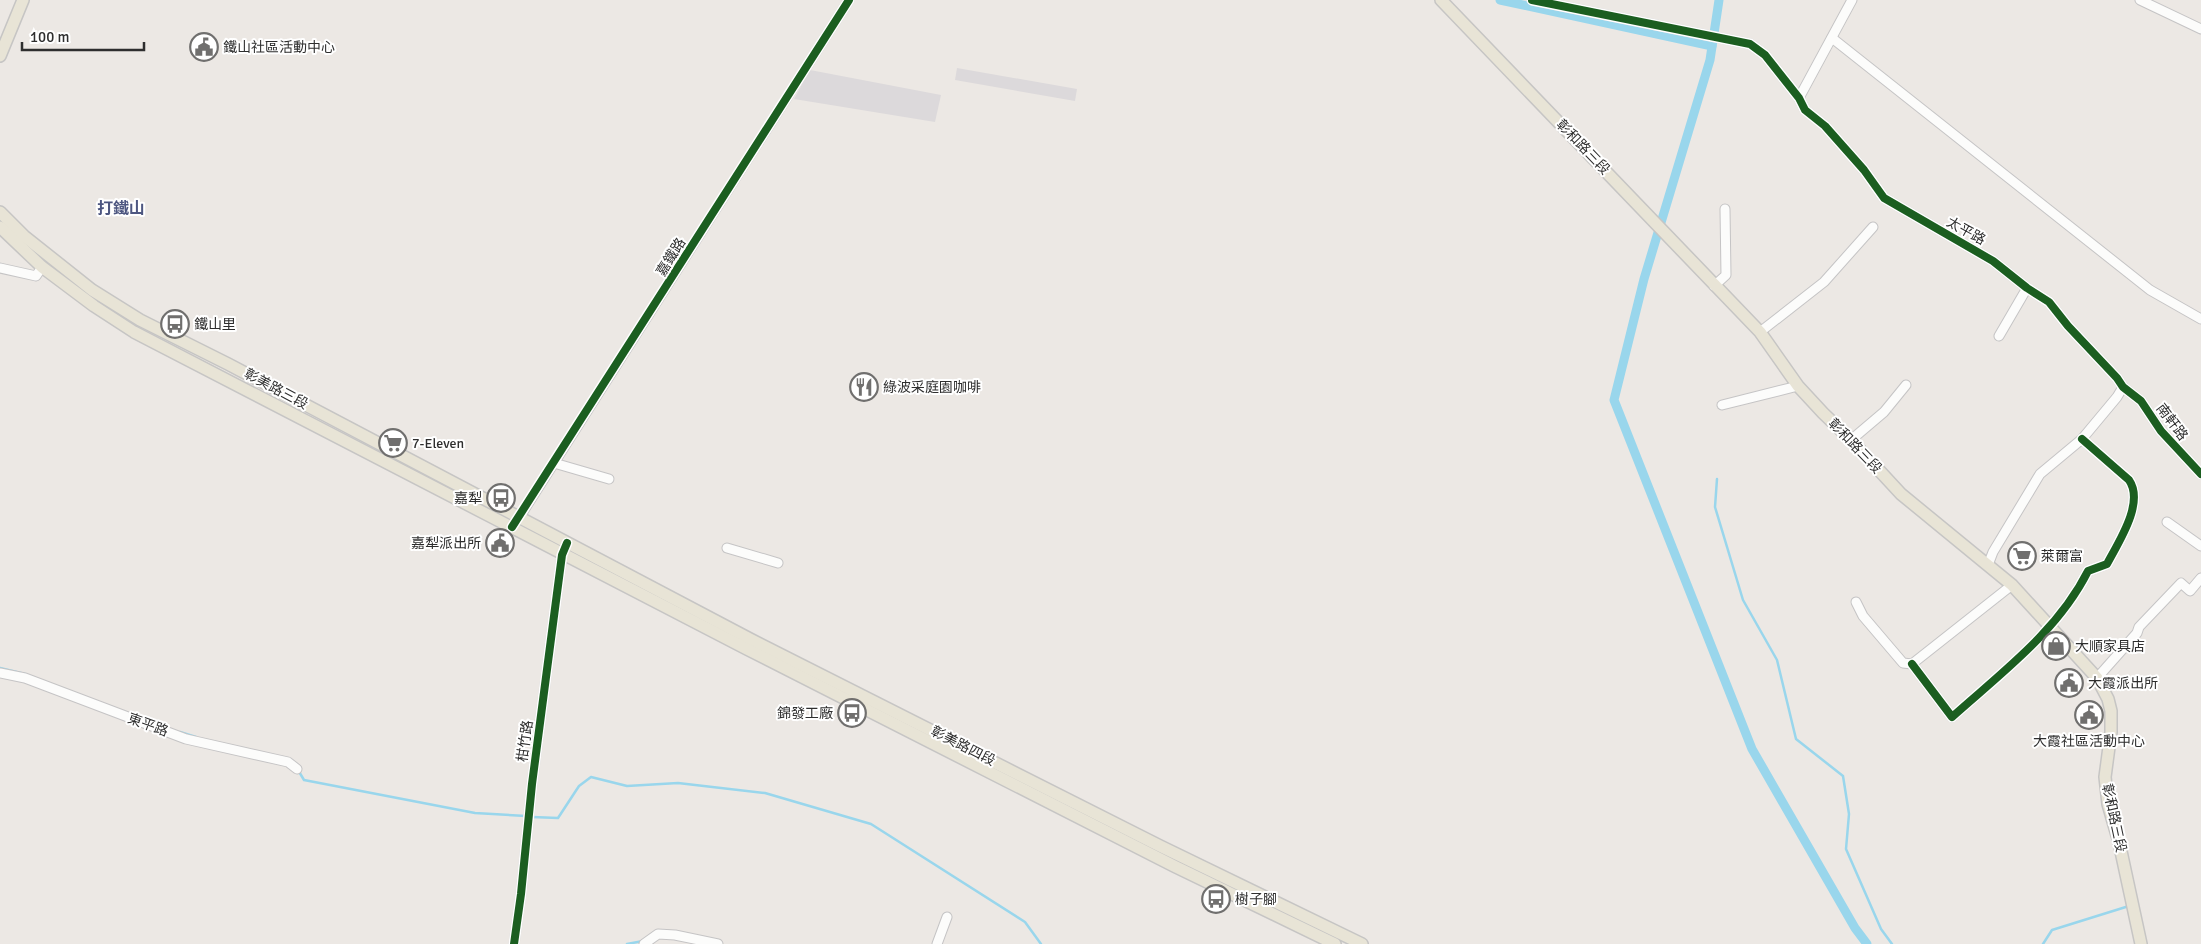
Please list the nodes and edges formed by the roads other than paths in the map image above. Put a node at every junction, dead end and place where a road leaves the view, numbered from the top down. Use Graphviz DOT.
graph roads {
  1 [pos="23,0"];
  2 [pos="849,0"];
  3 [pos="1441,0"];
  4 [pos="1532,0"];
  5 [pos="1852,0"];
  6 [pos="2140,0"];
  7 [pos="2201,29"];
  8 [pos="1832,38"];
  9 [pos="0,56"];
  10 [pos="1799,98"];
  11 [pos="1725,209"];
  12 [pos="0,212"];
  13 [pos="0,227"];
  14 [pos="1874,227"];
  15 [pos="42,267"];
  16 [pos="0,268"];
  17 [pos="1714,286"];
  18 [pos="2027,288"];
  19 [pos="2201,319"];
  20 [pos="1760,332"];
  21 [pos="1999,336"];
  22 [pos="1798,386"];
  23 [pos="1906,386"];
  24 [pos="2123,387"];
  25 [pos="1722,404"];
  26 [pos="2082,439"];
  27 [pos="1851,440"];
  28 [pos="554,463"];
  29 [pos="2201,474"];
  30 [pos="609,479"];
  31 [pos="515,522"];
  32 [pos="2167,522"];
  33 [pos="567,544"];
  34 [pos="2201,546"];
  35 [pos="727,548"];
  36 [pos="562,554"];
  37 [pos="778,563"];
  38 [pos="1988,565"];
  39 [pos="2201,578"];
  40 [pos="2012,585"];
  41 [pos="1856,602"];
  42 [pos="2049,625"];
  43 [pos="1912,664"];
  44 [pos="0,674"];
  45 [pos="2097,678"];
  46 [pos="297,769"];
  47 [pos="947,917"];
  48 [pos="514,944"];
  49 [pos="644,944"];
  50 [pos="718,944"];
  51 [pos="937,944"];
  52 [pos="1335,944"];
  53 [pos="1362,944"];
  54 [pos="2140,944"];
  1 -- 9 [label="main road"];
  2 -- 28 [label="street, 嘉鐵路"];
  3 -- 17 [label="main road, 彰和路三段"];
  4 -- 10 [label="street, 太平路"];
  5 -- 8 [label="street"];
  6 -- 7 [label="street"];
  8 -- 10 [label="street"];
  8 -- 19 [label="street"];
  10 -- 18 [label="street, 太平路"];
  11 -- 17 [label="street"];
  12 -- 31 [label="main road, 彰美路三段"];
  13 -- 15 [label="main road, 彰美路三段"];
  14 -- 20 [label="street"];
  15 -- 16 [label="street"];
  15 -- 31 [label="main road, 彰美路三段"];
  17 -- 20 [label="main road, 彰和路三段"];
  18 -- 21 [label="street"];
  18 -- 24 [label="street, 太平路"];
  20 -- 22 [label="main road, 彰和路三段"];
  22 -- 25 [label="street"];
  22 -- 27 [label="main road, 彰和路三段"];
  23 -- 27 [label="street"];
  24 -- 26 [label="street"];
  24 -- 29 [label="street, 南軒路"];
  26 -- 38 [label="street"];
  26 -- 42 [label="street"];
  27 -- 38 [label="main road, 彰和路三段"];
  28 -- 30 [label="street"];
  28 -- 31 [label="street, 嘉鐵路"];
  31 -- 33 [label="main road, 彰美路三段"];
  31 -- 36 [label="main road, 彰美路三段"];
  32 -- 34 [label="street"];
  33 -- 36 [label="street, 柑竹路"];
  33 -- 53 [label="main road, 彰美路四段"];
  35 -- 37 [label="street"];
  36 -- 48 [label="street, 柑竹路"];
  36 -- 52 [label="main road, 彰美路四段"];
  38 -- 40 [label="main road, 彰和路三段"];
  39 -- 45 [label="street"];
  40 -- 42 [label="main road, 彰和路三段"];
  40 -- 43 [label="street"];
  41 -- 43 [label="street"];
  42 -- 43 [label="street"];
  42 -- 45 [label="main road, 彰和路三段"];
  44 -- 46 [label="street, 東平路"];
  45 -- 54 [label="main road, 彰和路三段"];
  47 -- 51 [label="street"];
  49 -- 50 [label="street"];
}
